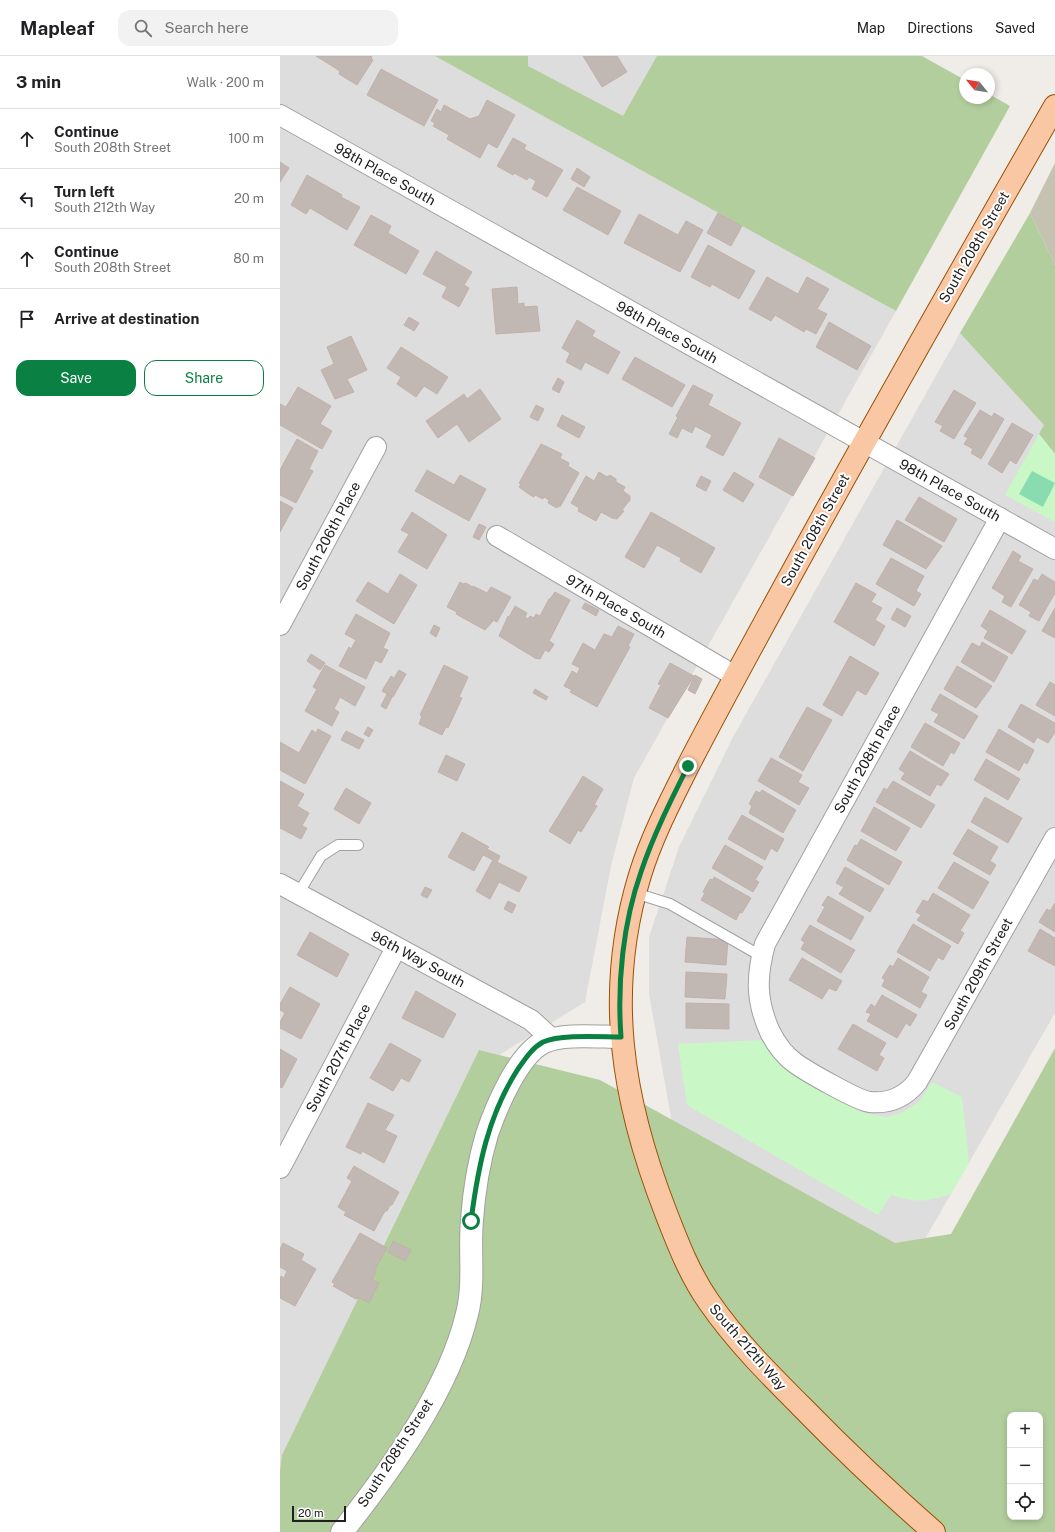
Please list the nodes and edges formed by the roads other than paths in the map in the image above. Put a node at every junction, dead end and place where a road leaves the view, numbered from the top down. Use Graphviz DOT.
graph roads {
  1 [pos="1055,106"];
  2 [pos="280,115"];
  3 [pos="863,442"];
  4 [pos="376,447"];
  5 [pos="1000,518"];
  6 [pos="497,536"];
  7 [pos="1055,549"];
  8 [pos="280,625"];
  9 [pos="735,676"];
  10 [pos="1055,838"];
  11 [pos="358,845"];
  12 [pos="280,884"];
  13 [pos="635,893"];
  14 [pos="298,894"];
  15 [pos="396,948"];
  16 [pos="761,956"];
  17 [pos="620,973"];
  18 [pos="621,1037"];
  19 [pos="552,1039"];
  20 [pos="892,1101"];
  21 [pos="280,1168"];
  22 [pos="342,1532"];
  23 [pos="934,1532"];
  1 -- 3 [label="main road, South 208th Street"];
  2 -- 3 [label="street, 98th Place South"];
  3 -- 5 [label="street, 98th Place South"];
  3 -- 9 [label="main road, South 208th Street"];
  4 -- 8 [label="street, South 206th Place"];
  5 -- 7 [label="street, 98th Place South"];
  5 -- 16 [label="street, South 208th Place"];
  6 -- 9 [label="street, 97th Place South"];
  9 -- 13 [label="main road, South 208th Street"];
  10 -- 20 [label="street, South 209th Street"];
  11 -- 14 [label="lane"];
  12 -- 14 [label="street, 96th Way South"];
  13 -- 16 [label="lane"];
  13 -- 17 [label="main road, South 208th Street"];
  14 -- 15 [label="street, 96th Way South"];
  15 -- 19 [label="street, 96th Way South"];
  15 -- 21 [label="street, South 207th Place"];
  16 -- 20 [label="street, South 208th Place"];
  17 -- 18 [label="main road, South 212th Way"];
  18 -- 19 [label="street, South 208th Street"];
  18 -- 23 [label="main road, South 212th Way"];
  19 -- 22 [label="street, South 208th Street"];
}
